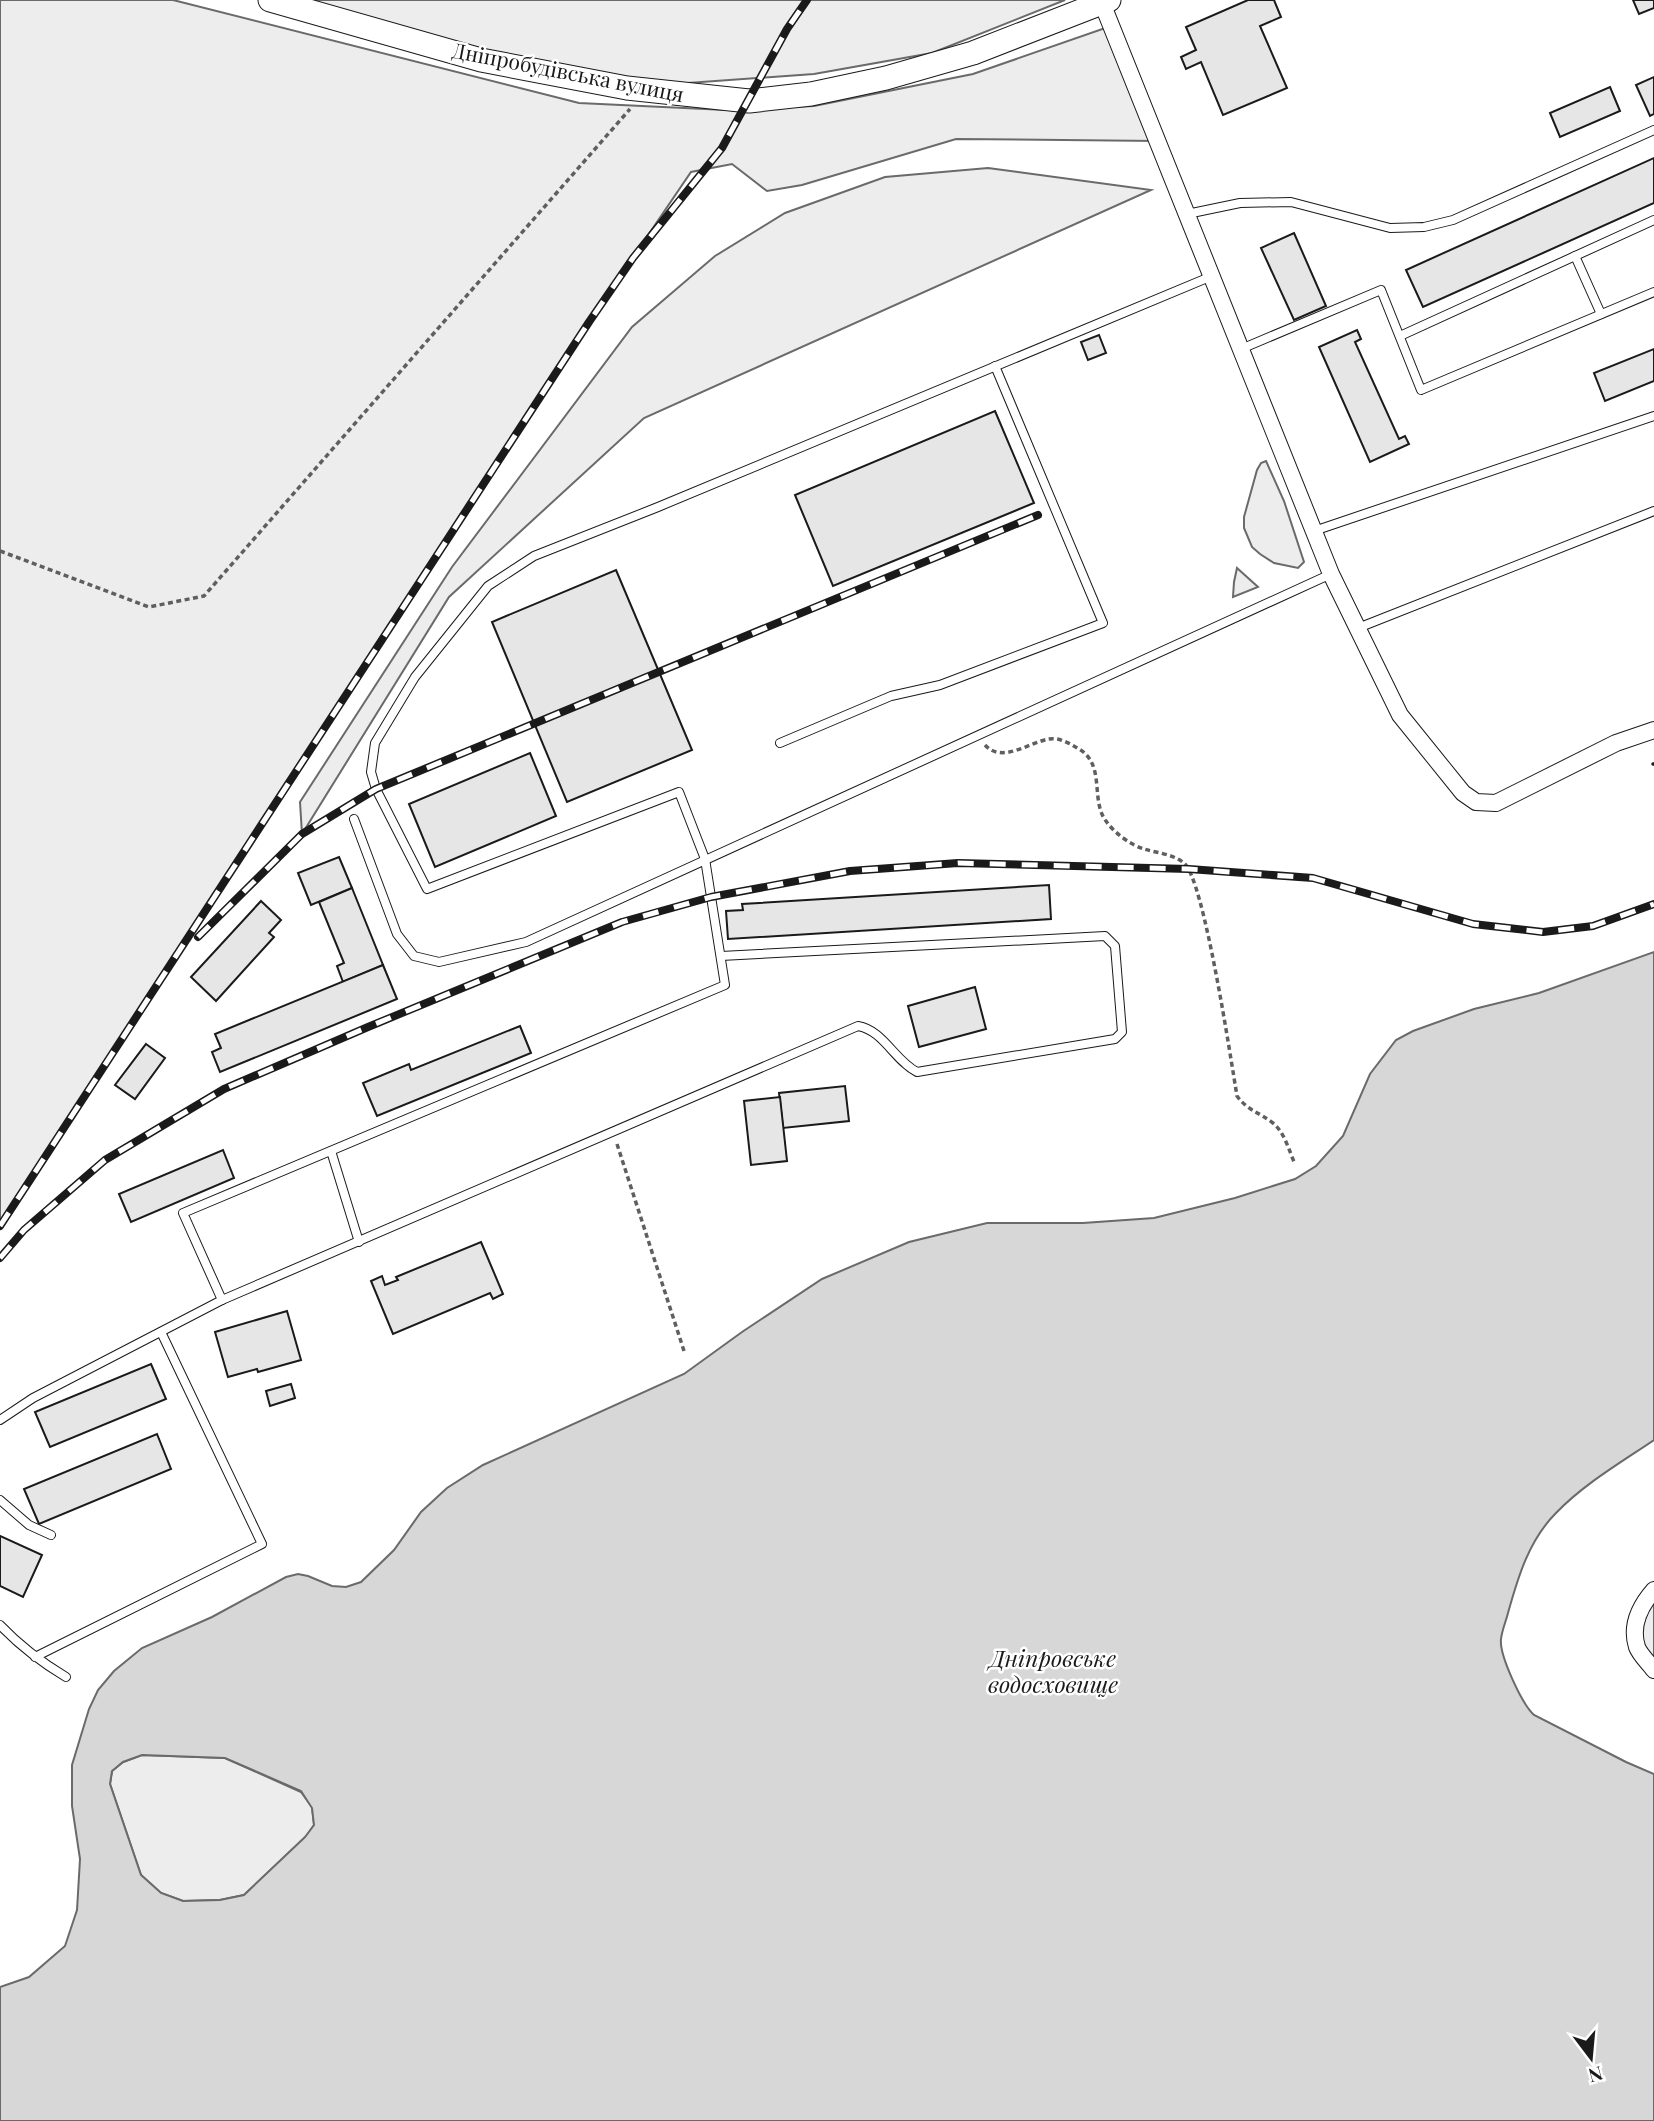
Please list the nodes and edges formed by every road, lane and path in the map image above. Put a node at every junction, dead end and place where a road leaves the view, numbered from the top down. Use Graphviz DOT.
graph roads {
  1 [pos="270,0"];
  2 [pos="1104,1"];
  3 [pos="646,91"];
  4 [pos="1654,130"];
  5 [pos="1186,214"];
  6 [pos="1654,220"];
  7 [pos="1575,256"];
  8 [pos="1212,276"];
  9 [pos="1654,292"];
  10 [pos="1601,314"];
  11 [pos="1400,336"];
  12 [pos="1241,349"];
  13 [pos="995,366"];
  14 [pos="1654,416"];
  15 [pos="1654,511"];
  16 [pos="1314,531"];
  17 [pos="0,551"];
  18 [pos="1331,574"];
  19 [pos="1358,628"];
  20 [pos="1654,730"];
  21 [pos="976,735"];
  22 [pos="780,743"];
  23 [pos="354,819"];
  24 [pos="705,859"];
  25 [pos="721,956"];
  26 [pos="614,1132"];
  27 [pos="331,1151"];
  28 [pos="1295,1164"];
  29 [pos="359,1242"];
  30 [pos="222,1300"];
  31 [pos="161,1332"];
  32 [pos="685,1354"];
  33 [pos="0,1420"];
  34 [pos="0,1500"];
  35 [pos="51,1535"];
  36 [pos="1654,1590"];
  37 [pos="0,1625"];
  38 [pos="35,1657"];
  39 [pos="1654,1670"];
  40 [pos="66,1677"];
  1 -- 3 [label="street, Дніпробудівська вулиця"];
  2 -- 3 [label="street, Дніпробудівська вулиця"];
  2 -- 5 [label="street"];
  3 -- 17 [label="path"];
  4 -- 5 [label="lane"];
  5 -- 8 [label="street"];
  6 -- 7 [label="lane"];
  7 -- 10 [label="lane"];
  7 -- 11 [label="lane"];
  8 -- 12 [label="street"];
  8 -- 13 [label="lane"];
  9 -- 10 [label="lane"];
  10 -- 11 [label="lane"];
  11 -- 12 [label="lane"];
  12 -- 16 [label="street"];
  13 -- 22 [label="lane"];
  13 -- 24 [label="lane"];
  14 -- 16 [label="lane"];
  15 -- 19 [label="lane"];
  16 -- 18 [label="street"];
  18 -- 19 [label="street"];
  18 -- 21 [label="lane"];
  19 -- 20 [label="street"];
  21 -- 24 [label="lane"];
  21 -- 28 [label="path"];
  23 -- 24 [label="lane"];
  24 -- 25 [label="lane"];
  25 -- 26 [label="lane"];
  25 -- 27 [label="lane"];
  26 -- 29 [label="lane"];
  26 -- 32 [label="path"];
  27 -- 29 [label="lane"];
  27 -- 30 [label="lane"];
  29 -- 30 [label="lane"];
  30 -- 31 [label="lane"];
  31 -- 33 [label="lane"];
  31 -- 38 [label="lane"];
  34 -- 35 [label="lane"];
  36 -- 39 [label="street"];
  37 -- 38 [label="lane"];
  38 -- 40 [label="lane"];
}
